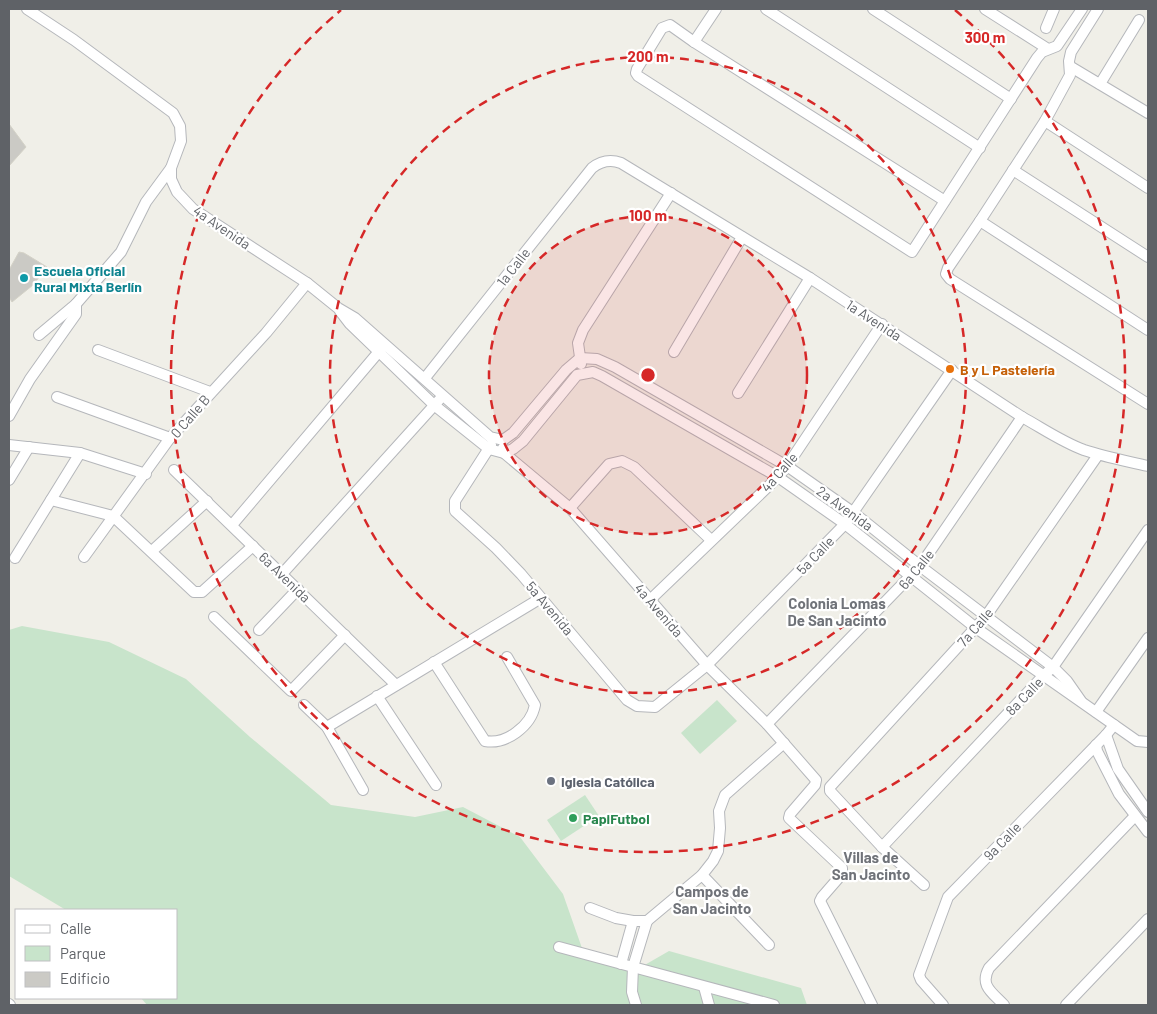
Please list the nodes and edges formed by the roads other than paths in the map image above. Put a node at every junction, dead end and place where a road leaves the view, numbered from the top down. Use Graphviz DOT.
graph roads {
  1 [pos="27,9"];
  2 [pos="716,9"];
  3 [pos="766,9"];
  4 [pos="873,9"];
  5 [pos="985,9"];
  6 [pos="1054,9"];
  7 [pos="1082,9"];
  8 [pos="1098,9"];
  9 [pos="1140,20"];
  10 [pos="1046,28"];
  11 [pos="694,42"];
  12 [pos="1048,49"];
  13 [pos="1070,68"];
  14 [pos="1100,84"];
  15 [pos="1011,99"];
  16 [pos="1148,113"];
  17 [pos="1045,120"];
  18 [pos="980,148"];
  19 [pos="606,161"];
  20 [pos="171,168"];
  21 [pos="1013,170"];
  22 [pos="1148,188"];
  23 [pos="670,193"];
  24 [pos="945,201"];
  25 [pos="980,221"];
  26 [pos="742,237"];
  27 [pos="1148,257"];
  28 [pos="810,278"];
  29 [pos="306,283"];
  30 [pos="76,304"];
  31 [pos="338,308"];
  32 [pos="882,324"];
  33 [pos="1148,330"];
  34 [pos="39,335"];
  35 [pos="386,344"];
  36 [pos="98,350"];
  37 [pos="378,352"];
  38 [pos="674,352"];
  39 [pos="580,358"];
  40 [pos="952,370"];
  41 [pos="582,373"];
  42 [pos="425,378"];
  43 [pos="210,392"];
  44 [pos="738,393"];
  45 [pos="443,396"];
  46 [pos="57,397"];
  47 [pos="1148,404"];
  48 [pos="434,405"];
  49 [pos="9,416"];
  50 [pos="1022,416"];
  51 [pos="170,438"];
  52 [pos="496,439"];
  53 [pos="9,445"];
  54 [pos="29,447"];
  55 [pos="489,449"];
  56 [pos="504,452"];
  57 [pos="80,453"];
  58 [pos="1098,455"];
  59 [pos="787,466"];
  60 [pos="1148,466"];
  61 [pos="174,470"];
  62 [pos="146,474"];
  63 [pos="778,478"];
  64 [pos="9,480"];
  65 [pos="51,500"];
  66 [pos="207,501"];
  67 [pos="570,508"];
  68 [pos="854,513"];
  69 [pos="113,516"];
  70 [pos="845,524"];
  71 [pos="232,525"];
  72 [pos="1148,530"];
  73 [pos="711,540"];
  74 [pos="253,546"];
  75 [pos="152,551"];
  76 [pos="84,557"];
  77 [pos="15,558"];
  78 [pos="920,566"];
  79 [pos="282,574"];
  80 [pos="911,577"];
  81 [pos="298,589"];
  82 [pos="542,598"];
  83 [pos="651,600"];
  84 [pos="986,616"];
  85 [pos="214,617"];
  86 [pos="976,628"];
  87 [pos="259,630"];
  88 [pos="344,635"];
  89 [pos="1148,638"];
  90 [pos="507,657"];
  91 [pos="434,662"];
  92 [pos="707,666"];
  93 [pos="1053,667"];
  94 [pos="1043,676"];
  95 [pos="396,685"];
  96 [pos="377,696"];
  97 [pos="1081,702"];
  98 [pos="304,705"];
  99 [pos="645,707"];
  100 [pos="1096,712"];
  101 [pos="767,724"];
  102 [pos="1114,725"];
  103 [pos="327,727"];
  104 [pos="1106,735"];
  105 [pos="1148,742"];
  106 [pos="784,743"];
  107 [pos="1096,745"];
  108 [pos="436,785"];
  109 [pos="363,790"];
  110 [pos="1148,812"];
  111 [pos="1135,816"];
  112 [pos="1148,832"];
  113 [pos="882,847"];
  114 [pos="702,875"];
  115 [pos="924,885"];
  116 [pos="590,908"];
  117 [pos="1148,919"];
  118 [pos="648,920"];
  119 [pos="633,921"];
  120 [pos="769,946"];
  121 [pos="559,947"];
  122 [pos="620,964"];
  123 [pos="633,967"];
  124 [pos="704,987"];
  125 [pos="636,1005"];
  126 [pos="709,1005"];
  127 [pos="774,1005"];
  128 [pos="872,1005"];
  129 [pos="943,1005"];
  130 [pos="1004,1005"];
  131 [pos="1066,1005"];
  1 -- 20 [label="street"];
  2 -- 11 [label="street"];
  3 -- 18 [label="street"];
  4 -- 15 [label="street"];
  5 -- 12 [label="street"];
  6 -- 10 [label="street"];
  7 -- 12 [label="street"];
  8 -- 13 [label="street"];
  9 -- 14 [label="street"];
  11 -- 24 [label="street"];
  11 -- 24 [label="street"];
  12 -- 15 [label="street"];
  13 -- 14 [label="street"];
  13 -- 17 [label="street"];
  14 -- 16 [label="street"];
  15 -- 18 [label="street"];
  17 -- 21 [label="street"];
  17 -- 22 [label="street"];
  18 -- 24 [label="street"];
  19 -- 23 [label="street, 1a Avenida"];
  19 -- 42 [label="street, 1a Calle"];
  20 -- 29 [label="street, 4a Avenida"];
  20 -- 30 [label="street"];
  21 -- 25 [label="street"];
  21 -- 27 [label="street"];
  23 -- 26 [label="street, 1a Avenida"];
  23 -- 39 [label="street"];
  25 -- 33 [label="street"];
  25 -- 47 [label="street"];
  26 -- 28 [label="street, 1a Avenida"];
  26 -- 38 [label="street"];
  28 -- 32 [label="street, 1a Avenida"];
  28 -- 44 [label="street"];
  29 -- 31 [label="street, 4a Avenida"];
  29 -- 43 [label="street, 0 Calle B"];
  30 -- 34 [label="street"];
  30 -- 49 [label="street"];
  31 -- 35 [label="street, 4a Avenida"];
  31 -- 37 [label="street, 4a Avenida"];
  32 -- 40 [label="street, 1a Avenida"];
  32 -- 59 [label="street, 4a Calle"];
  35 -- 37 [label="street"];
  35 -- 42 [label="street, 4a Avenida"];
  36 -- 43 [label="street"];
  37 -- 48 [label="street, 4a Avenida"];
  37 -- 71 [label="street"];
  39 -- 41 [label="street"];
  39 -- 52 [label="street"];
  39 -- 59 [label="street, 2a Avenida"];
  40 -- 50 [label="street, 1a Avenida"];
  40 -- 68 [label="street, 5a Calle"];
  41 -- 56 [label="street"];
  41 -- 63 [label="street, 2a Avenida"];
  42 -- 45 [label="street, 4a Avenida"];
  43 -- 51 [label="street, 0 Calle B"];
  45 -- 48 [label="street"];
  45 -- 52 [label="street, 4a Avenida"];
  46 -- 51 [label="street"];
  48 -- 55 [label="street, 4a Avenida"];
  48 -- 79 [label="street"];
  50 -- 58 [label="street, 1a Avenida"];
  50 -- 78 [label="street, 6a Calle"];
  51 -- 62 [label="street, 0 Calle B"];
  52 -- 55 [label="street"];
  52 -- 56 [label="street"];
  53 -- 54 [label="street"];
  54 -- 57 [label="street"];
  54 -- 64 [label="street"];
  55 -- 56 [label="street"];
  55 -- 82 [label="street, 5a Avenida"];
  56 -- 67 [label="street, 4a Avenida"];
  57 -- 62 [label="street"];
  57 -- 65 [label="street"];
  58 -- 60 [label="street, 1a Avenida"];
  58 -- 84 [label="street, 7a Calle"];
  59 -- 63 [label="street, 4a Calle"];
  59 -- 68 [label="street, 2a Avenida"];
  61 -- 66 [label="street, 6a Avenida"];
  62 -- 69 [label="street, 0 Calle B"];
  63 -- 70 [label="street, 2a Avenida"];
  63 -- 73 [label="street, 4a Calle"];
  65 -- 69 [label="street"];
  65 -- 77 [label="street"];
  66 -- 71 [label="street, 6a Avenida"];
  66 -- 75 [label="street"];
  67 -- 73 [label="street"];
  67 -- 83 [label="street, 4a Avenida"];
  68 -- 70 [label="street, 5a Calle"];
  68 -- 78 [label="street, 2a Avenida"];
  69 -- 75 [label="street"];
  69 -- 76 [label="street, 0 Calle B"];
  70 -- 80 [label="street, 2a Avenida"];
  70 -- 92 [label="street, 5a Calle"];
  71 -- 74 [label="street, 6a Avenida"];
  72 -- 93 [label="street, 8a Calle"];
  73 -- 83 [label="street, 4a Calle"];
  74 -- 75 [label="street"];
  74 -- 79 [label="street, 6a Avenida"];
  78 -- 80 [label="street, 6a Calle"];
  78 -- 84 [label="street, 2a Avenida"];
  79 -- 81 [label="street, 6a Avenida"];
  80 -- 86 [label="street, 2a Avenida"];
  80 -- 101 [label="street, 6a Calle"];
  81 -- 87 [label="street"];
  81 -- 88 [label="street, 6a Avenida"];
  82 -- 91 [label="street"];
  82 -- 99 [label="street, 5a Avenida"];
  83 -- 92 [label="street, 4a Avenida"];
  84 -- 86 [label="street, 7a Calle"];
  84 -- 93 [label="street, 2a Avenida"];
  85 -- 88 [label="street"];
  86 -- 94 [label="street, 2a Avenida"];
  86 -- 113 [label="street, 7a Calle"];
  88 -- 95 [label="street, 6a Avenida"];
  89 -- 100 [label="street"];
  90 -- 91 [label="street"];
  91 -- 95 [label="street"];
  92 -- 99 [label="street, 5a Calle"];
  92 -- 101 [label="street, 4a Avenida"];
  93 -- 94 [label="street, 8a Calle"];
  93 -- 97 [label="street, 2a Avenida"];
  94 -- 97 [label="street, 2a Avenida"];
  94 -- 113 [label="street, 8a Calle"];
  95 -- 96 [label="street"];
  96 -- 103 [label="street"];
  96 -- 108 [label="street"];
  97 -- 100 [label="street, 2a Avenida"];
  98 -- 103 [label="street"];
  100 -- 102 [label="street, 2a Avenida"];
  101 -- 106 [label="street, 4a Avenida"];
  102 -- 104 [label="street, 9a Calle"];
  102 -- 105 [label="street, 2a Avenida"];
  103 -- 109 [label="street"];
  104 -- 107 [label="street, 9a Calle"];
  104 -- 110 [label="street"];
  106 -- 114 [label="street"];
  106 -- 128 [label="street, 4a Avenida"];
  107 -- 111 [label="street"];
  107 -- 129 [label="street, 9a Calle"];
  111 -- 112 [label="street"];
  111 -- 130 [label="street"];
  113 -- 115 [label="street"];
  114 -- 118 [label="street"];
  114 -- 120 [label="street"];
  116 -- 119 [label="street"];
  117 -- 131 [label="street"];
  118 -- 119 [label="street"];
  118 -- 123 [label="street"];
  119 -- 122 [label="street"];
  121 -- 122 [label="street"];
  122 -- 123 [label="street"];
  123 -- 124 [label="street"];
  123 -- 125 [label="street"];
  124 -- 126 [label="street"];
  124 -- 127 [label="street"];
}
